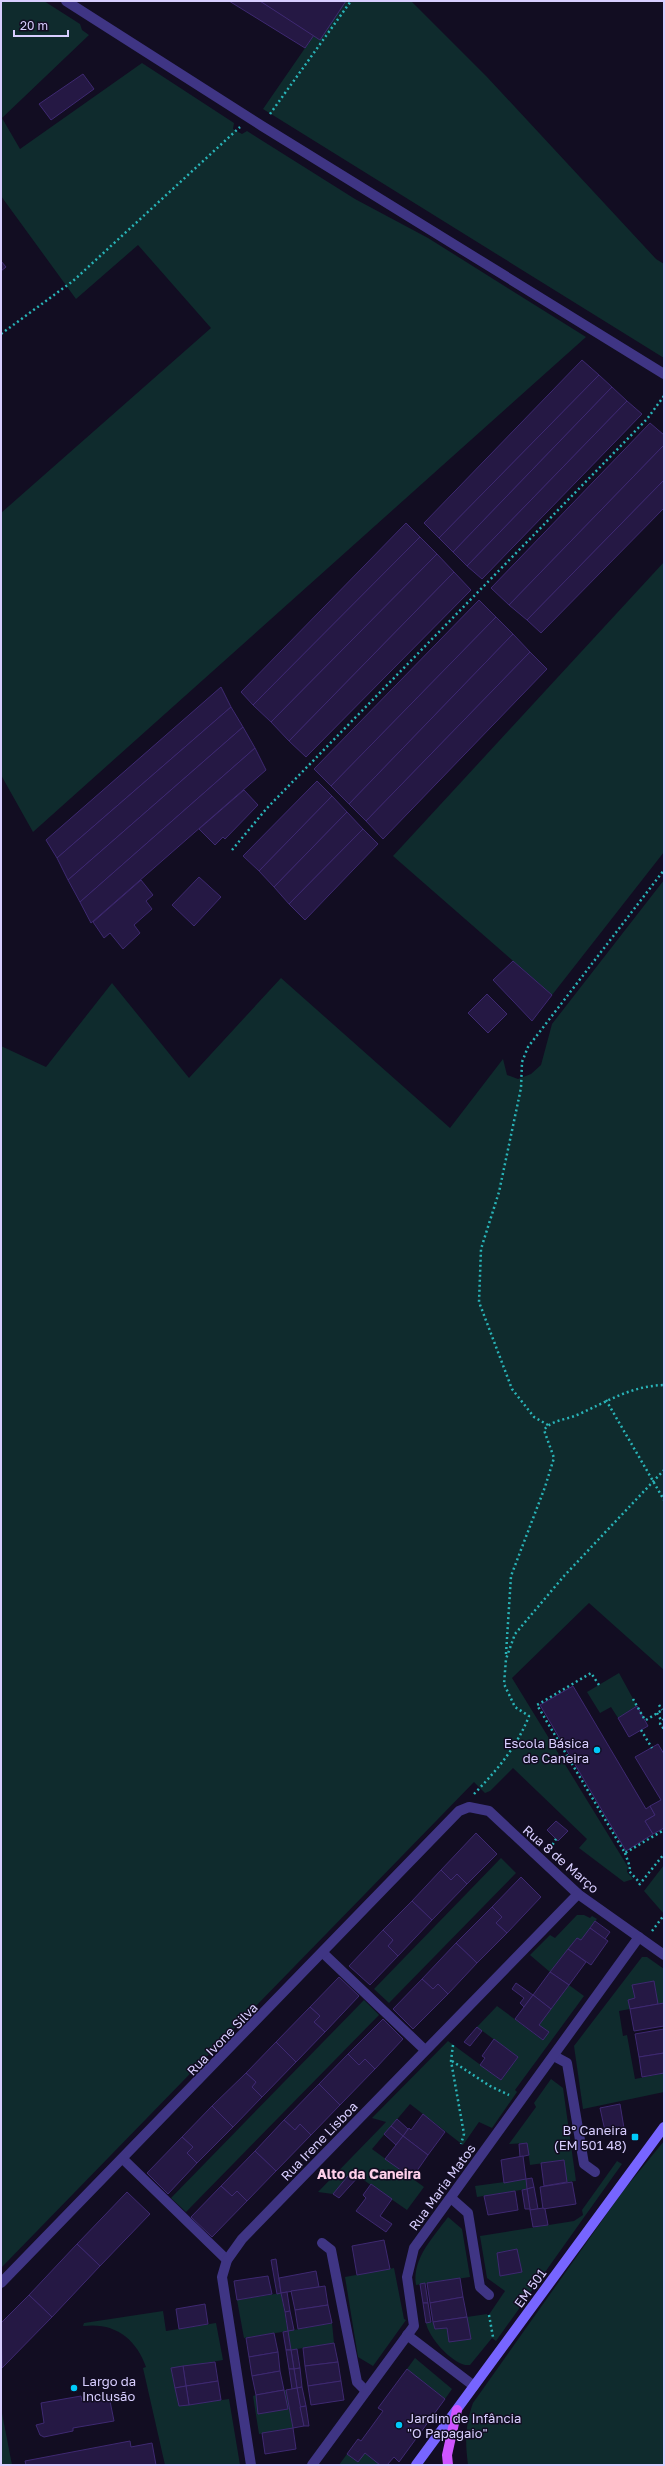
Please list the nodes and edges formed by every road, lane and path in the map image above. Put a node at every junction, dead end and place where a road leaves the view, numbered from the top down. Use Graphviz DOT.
graph roads {
  1 [pos="66,1"];
  2 [pos="351,1"];
  3 [pos="248,118"];
  4 [pos="262,126"];
  5 [pos="1,334"];
  6 [pos="664,374"];
  7 [pos="664,396"];
  8 [pos="232,850"];
  9 [pos="664,870"];
  10 [pos="664,1385"];
  11 [pos="606,1400"];
  12 [pos="548,1425"];
  13 [pos="664,1470"];
  14 [pos="654,1483"];
  15 [pos="664,1500"];
  16 [pos="506,1659"];
  17 [pos="599,1685"];
  18 [pos="632,1699"];
  19 [pos="659,1705"];
  20 [pos="663,1710"];
  21 [pos="657,1713"];
  22 [pos="663,1720"];
  23 [pos="664,1729"];
  24 [pos="641,1730"];
  25 [pos="652,1748"];
  26 [pos="459,1811"];
  27 [pos="664,1830"];
  28 [pos="556,1839"];
  29 [pos="550,1849"];
  30 [pos="625,1853"];
  31 [pos="664,1854"];
  32 [pos="578,1894"];
  33 [pos="664,1915"];
  34 [pos="642,1939"];
  35 [pos="323,1953"];
  36 [pos="664,1955"];
  37 [pos="453,2045"];
  38 [pos="425,2050"];
  39 [pos="554,2056"];
  40 [pos="452,2061"];
  41 [pos="512,2095"];
  42 [pos="664,2126"];
  43 [pos="461,2144"];
  44 [pos="123,2159"];
  45 [pos="595,2172"];
  46 [pos="451,2198"];
  47 [pos="322,2244"];
  48 [pos="227,2260"];
  49 [pos="1,2283"];
  50 [pos="489,2296"];
  51 [pos="489,2315"];
  52 [pos="407,2335"];
  53 [pos="494,2339"];
  54 [pos="474,2386"];
  55 [pos="366,2391"];
  56 [pos="457,2410"];
  57 [pos="251,2465"];
  58 [pos="312,2465"];
  59 [pos="416,2465"];
  60 [pos="448,2465"];
  1 -- 3 [label="street"];
  2 -- 4 [label="path"];
  3 -- 4 [label="street"];
  3 -- 5 [label="path"];
  4 -- 6 [label="street"];
  7 -- 8 [label="path"];
  9 -- 12 [label="path"];
  10 -- 11 [label="path"];
  11 -- 12 [label="path"];
  11 -- 14 [label="path"];
  12 -- 16 [label="path"];
  13 -- 14 [label="path"];
  14 -- 15 [label="path"];
  14 -- 16 [label="path"];
  16 -- 26 [label="path"];
  17 -- 30 [label="path"];
  18 -- 21 [label="path"];
  19 -- 20 [label="path"];
  20 -- 21 [label="path"];
  21 -- 22 [label="path"];
  22 -- 23 [label="path"];
  24 -- 25 [label="path"];
  26 -- 32 [label="street, Rua 8 de Março"];
  26 -- 35 [label="street, Rua Ivone Silva"];
  27 -- 30 [label="path"];
  28 -- 29 [label="path"];
  30 -- 31 [label="path"];
  32 -- 34 [label="street, Rua 8 de Março"];
  32 -- 38 [label="street, Rua Irene Lisboa"];
  33 -- 34 [label="path"];
  34 -- 36 [label="street, Rua 8 de Março"];
  34 -- 39 [label="street, Rua Maria Matos"];
  35 -- 38 [label="street"];
  35 -- 44 [label="street, Rua Ivone Silva"];
  37 -- 40 [label="path"];
  38 -- 48 [label="street, Rua Irene Lisboa"];
  39 -- 45 [label="street"];
  39 -- 46 [label="street, Rua Maria Matos"];
  40 -- 41 [label="path"];
  40 -- 43 [label="path"];
  42 -- 54 [label="main road, EM 501 / EM 501"];
  44 -- 48 [label="street"];
  44 -- 49 [label="street, Rua Ivone Silva"];
  46 -- 50 [label="street"];
  46 -- 52 [label="street, Rua Maria Matos"];
  47 -- 55 [label="street"];
  48 -- 57 [label="street, Rua Irene Lisboa"];
  51 -- 53 [label="path"];
  52 -- 54 [label="street"];
  52 -- 55 [label="street, Rua Maria Matos"];
  54 -- 56 [label="main road, EM 501 / EM 501"];
  55 -- 58 [label="street, Rua Maria Matos"];
  56 -- 59 [label="main road, EM 501 / EM 501"];
  56 -- 60 [label="main road"];
}
